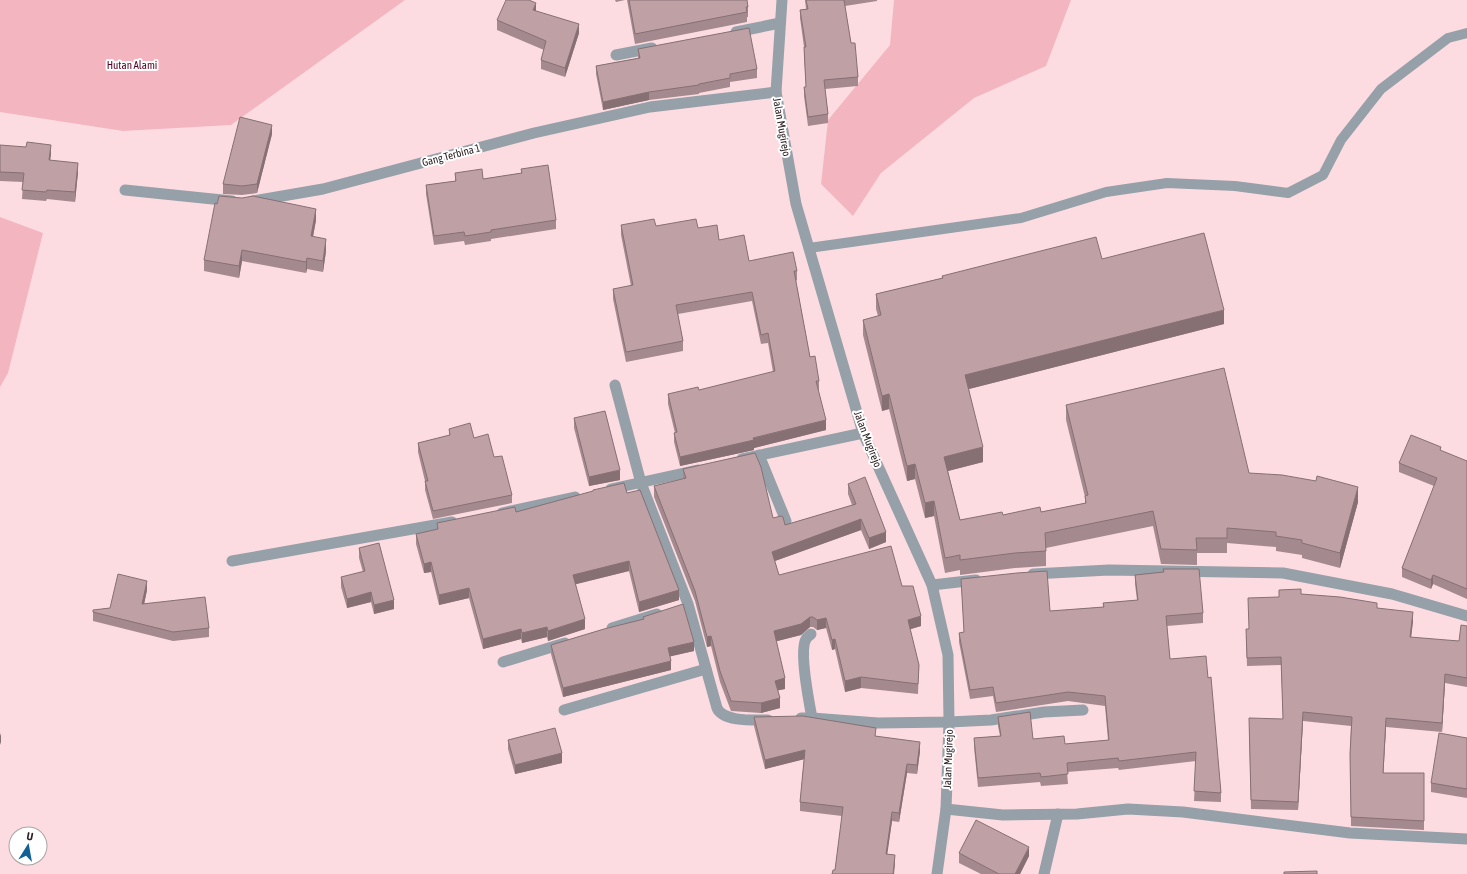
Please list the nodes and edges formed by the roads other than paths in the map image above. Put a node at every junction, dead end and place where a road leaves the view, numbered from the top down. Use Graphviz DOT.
graph roads {
  1 [pos="782,0"];
  2 [pos="780,23"];
  3 [pos="1467,32"];
  4 [pos="725,34"];
  5 [pos="663,46"];
  6 [pos="616,56"];
  7 [pos="776,92"];
  8 [pos="125,190"];
  9 [pos="809,248"];
  10 [pos="615,385"];
  11 [pos="863,433"];
  12 [pos="759,455"];
  13 [pos="730,462"];
  14 [pos="707,467"];
  15 [pos="641,483"];
  16 [pos="602,491"];
  17 [pos="587,495"];
  18 [pos="488,516"];
  19 [pos="465,520"];
  20 [pos="786,521"];
  21 [pos="232,561"];
  22 [pos="1024,574"];
  23 [pos="985,579"];
  24 [pos="932,586"];
  25 [pos="666,611"];
  26 [pos="1467,616"];
  27 [pos="599,632"];
  28 [pos="811,634"];
  29 [pos="577,639"];
  30 [pos="503,662"];
  31 [pos="706,669"];
  32 [pos="564,710"];
  33 [pos="1083,710"];
  34 [pos="812,718"];
  35 [pos="949,722"];
  36 [pos="946,809"];
  37 [pos="1058,814"];
  38 [pos="1467,840"];
  39 [pos="937,874"];
  40 [pos="1044,874"];
  1 -- 2 [label="street, Jalan Mugirejo"];
  2 -- 4 [label="street"];
  2 -- 7 [label="street, Jalan Mugirejo"];
  3 -- 9 [label="lane"];
  5 -- 6 [label="street"];
  7 -- 8 [label="street, Gang Terbina 1"];
  7 -- 9 [label="street, Jalan Mugirejo"];
  9 -- 11 [label="street, Jalan Mugirejo"];
  10 -- 15 [label="street"];
  11 -- 12 [label="street"];
  11 -- 24 [label="street, Jalan Mugirejo"];
  12 -- 13 [label="street"];
  12 -- 20 [label="street"];
  14 -- 15 [label="street"];
  15 -- 16 [label="street"];
  15 -- 31 [label="street"];
  17 -- 18 [label="street"];
  19 -- 21 [label="street"];
  22 -- 26 [label="street"];
  23 -- 24 [label="street"];
  24 -- 35 [label="street, Jalan Mugirejo"];
  25 -- 27 [label="street"];
  28 -- 34 [label="street"];
  29 -- 30 [label="street"];
  31 -- 32 [label="street"];
  31 -- 34 [label="street"];
  33 -- 35 [label="street"];
  34 -- 35 [label="street"];
  35 -- 36 [label="street, Jalan Mugirejo"];
  36 -- 37 [label="street"];
  36 -- 39 [label="street, Jalan Mugirejo"];
  37 -- 38 [label="street"];
  37 -- 40 [label="street"];
}
